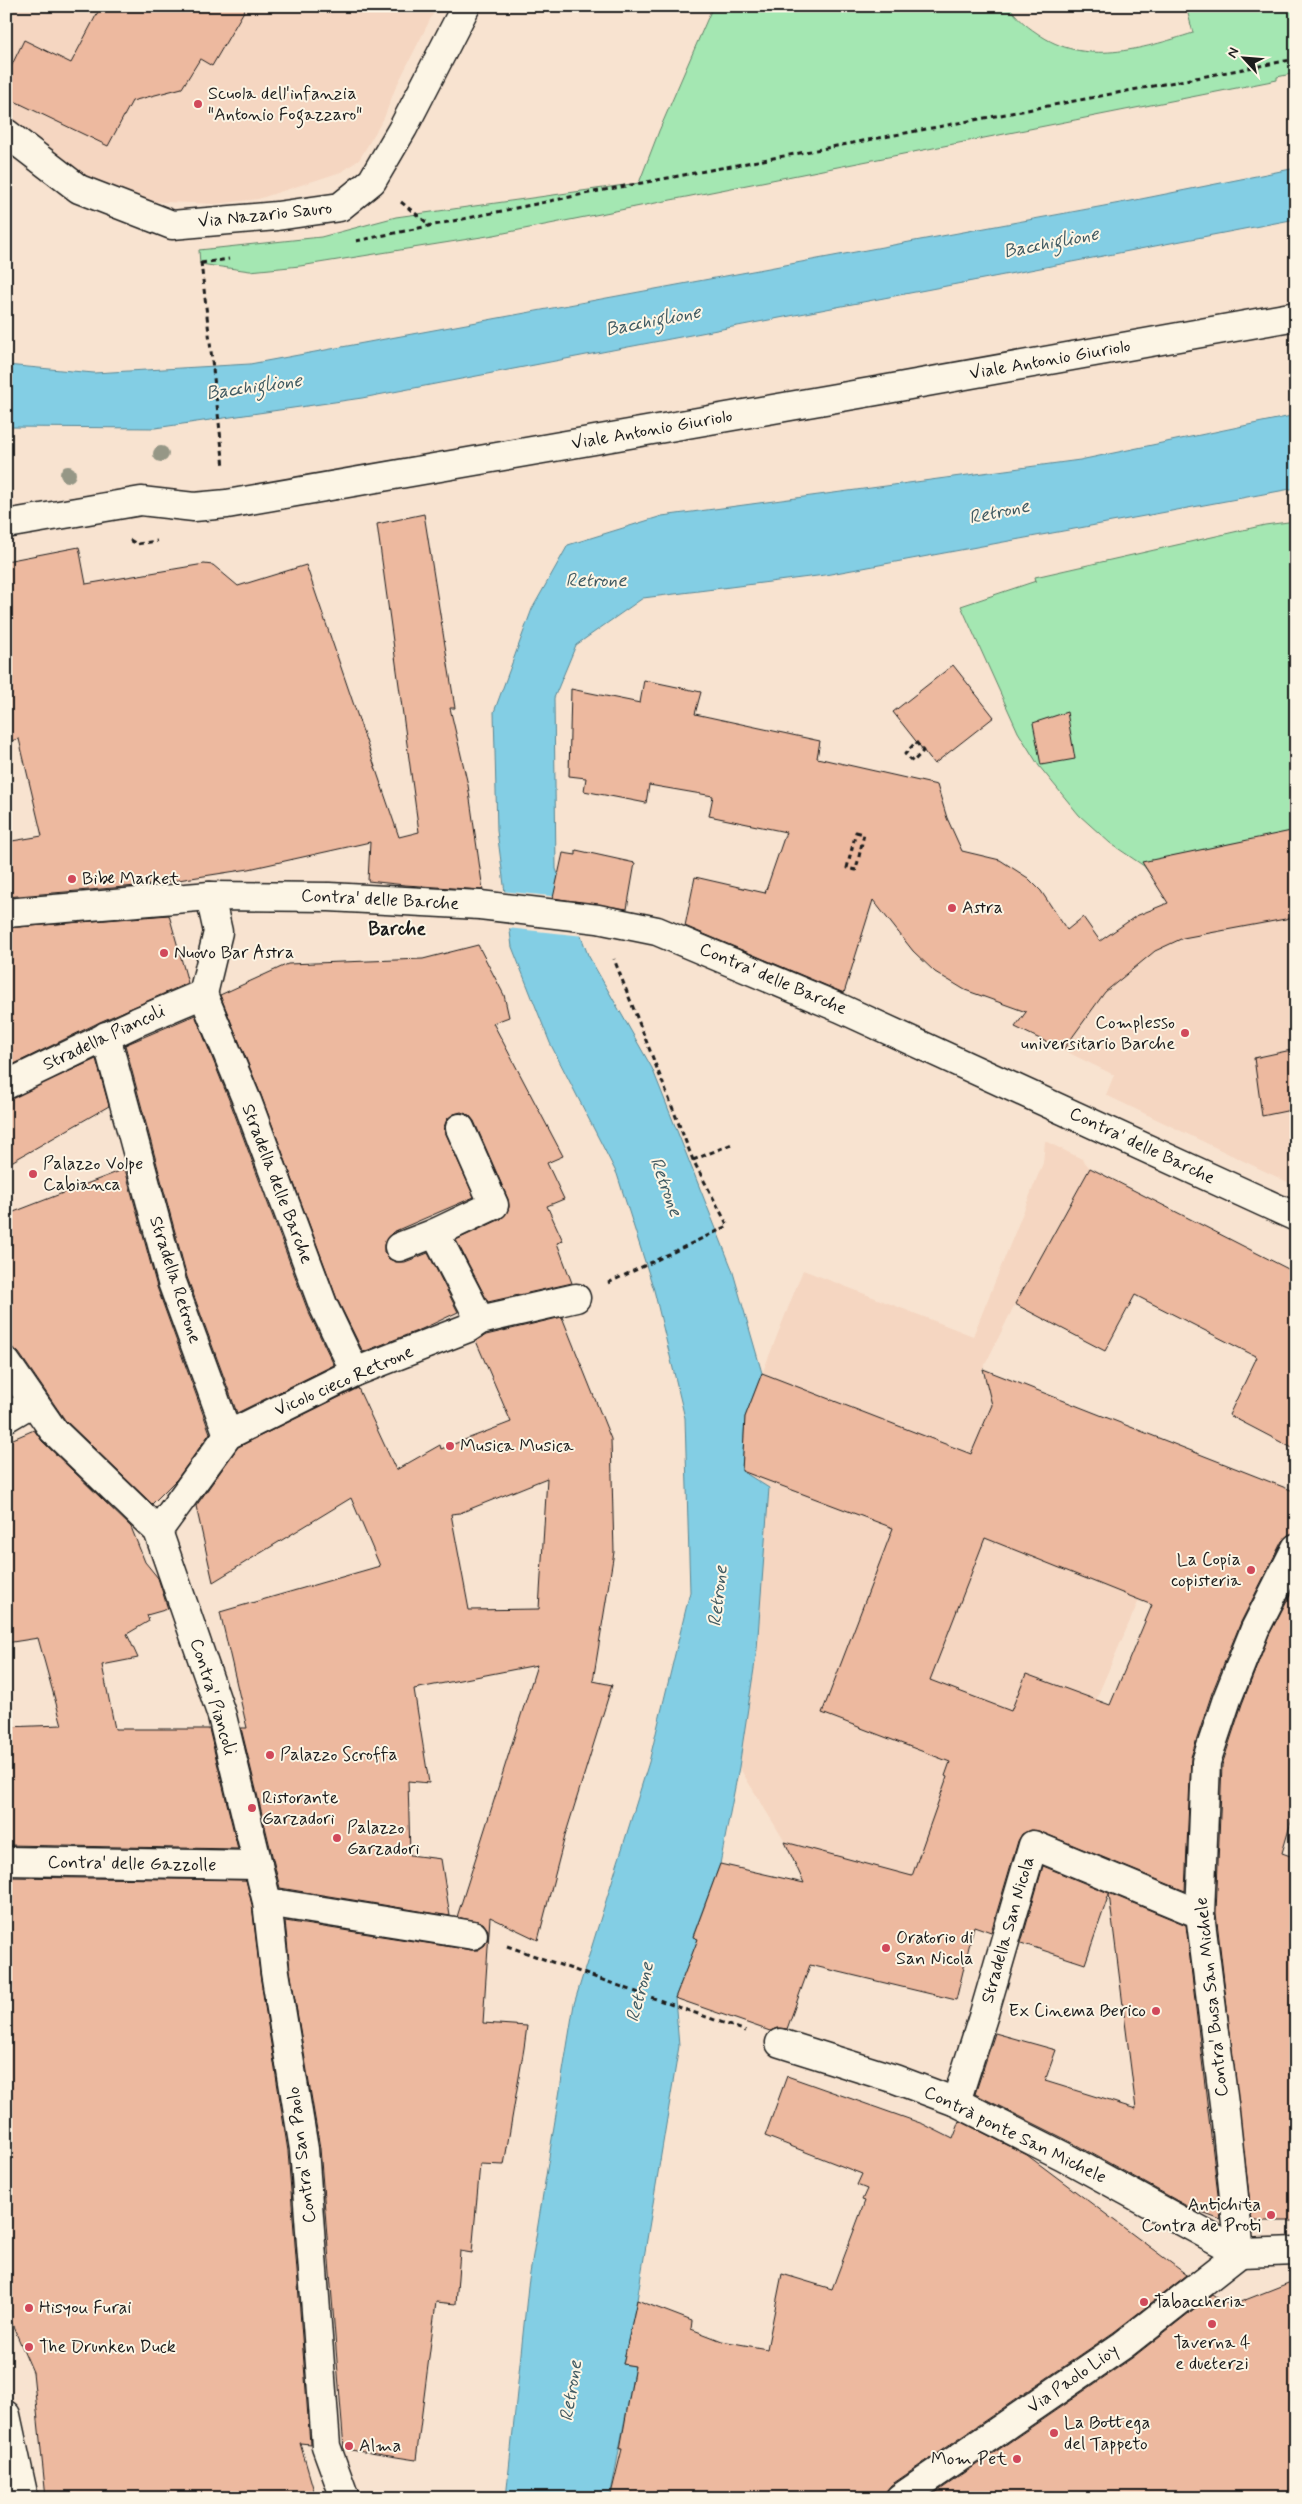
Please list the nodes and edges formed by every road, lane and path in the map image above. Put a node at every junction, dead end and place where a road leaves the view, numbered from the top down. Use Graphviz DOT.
graph roads {
  1 [pos="466,6"];
  2 [pos="1296,59"];
  3 [pos="6,133"];
  4 [pos="354,242"];
  5 [pos="239,258"];
  6 [pos="1296,316"];
  7 [pos="224,464"];
  8 [pos="6,524"];
  9 [pos="905,754"];
  10 [pos="856,870"];
  11 [pos="210,896"];
  12 [pos="6,913"];
  13 [pos="598,919"];
  14 [pos="203,994"];
  15 [pos="106,1036"];
  16 [pos="6,1084"];
  17 [pos="460,1128"];
  18 [pos="732,1144"];
  19 [pos="693,1160"];
  20 [pos="1296,1217"];
  21 [pos="435,1233"];
  22 [pos="399,1247"];
  23 [pos="576,1298"];
  24 [pos="480,1320"];
  25 [pos="6,1362"];
  26 [pos="355,1372"];
  27 [pos="33,1402"];
  28 [pos="6,1418"];
  29 [pos="228,1435"];
  30 [pos="158,1531"];
  31 [pos="1296,1548"];
  32 [pos="6,1861"];
  33 [pos="258,1865"];
  34 [pos="267,1902"];
  35 [pos="1200,1914"];
  36 [pos="473,1935"];
  37 [pos="780,2043"];
  38 [pos="956,2102"];
  39 [pos="1296,2251"];
  40 [pos="1240,2253"];
  41 [pos="6,2415"];
  42 [pos="24,2498"];
  43 [pos="345,2498"];
  44 [pos="900,2498"];
  1 -- 3 [label="street, Via Nazario Sauro"];
  2 -- 4 [label="path"];
  5 -- 7 [label="path"];
  6 -- 8 [label="street, Viale Antonio Giuriolo"];
  9 -- 9 [label="path"];
  10 -- 10 [label="path"];
  11 -- 12 [label="street, Contra' delle Barche"];
  11 -- 13 [label="street, Contra' delle Barche"];
  11 -- 14 [label="street"];
  13 -- 19 [label="path"];
  13 -- 20 [label="street, Contra' delle Barche"];
  14 -- 15 [label="street, Stradella Piancoli"];
  14 -- 26 [label="street, Stradella delle Barche"];
  15 -- 16 [label="street, Stradella Piancoli"];
  15 -- 29 [label="street, Stradella Retrone"];
  17 -- 21 [label="street"];
  18 -- 19 [label="path"];
  19 -- 23 [label="path"];
  21 -- 22 [label="street"];
  21 -- 24 [label="street"];
  23 -- 24 [label="street, Vicolo cieco Retrone"];
  24 -- 26 [label="street, Vicolo cieco Retrone"];
  25 -- 27 [label="street"];
  26 -- 29 [label="street, Vicolo cieco Retrone"];
  27 -- 28 [label="street"];
  27 -- 30 [label="street"];
  29 -- 30 [label="street, Vicolo cieco Retrone"];
  30 -- 33 [label="street, Contra' Piancoli"];
  31 -- 35 [label="street, Contra' Busa San Michele"];
  32 -- 33 [label="street, Contra' delle Gazzolle"];
  33 -- 34 [label="street, Contra' San Paolo"];
  34 -- 36 [label="street"];
  34 -- 43 [label="street, Contra' San Paolo"];
  35 -- 38 [label="street, Stradella San Nicola"];
  35 -- 40 [label="street, Contra' Busa San Michele"];
  36 -- 37 [label="path"];
  37 -- 38 [label="street, Contrà ponte San Michele"];
  38 -- 40 [label="street, Contrà ponte San Michele"];
  39 -- 40 [label="street"];
  40 -- 44 [label="street, Via Paolo Lioy"];
  41 -- 42 [label="street"];
}
